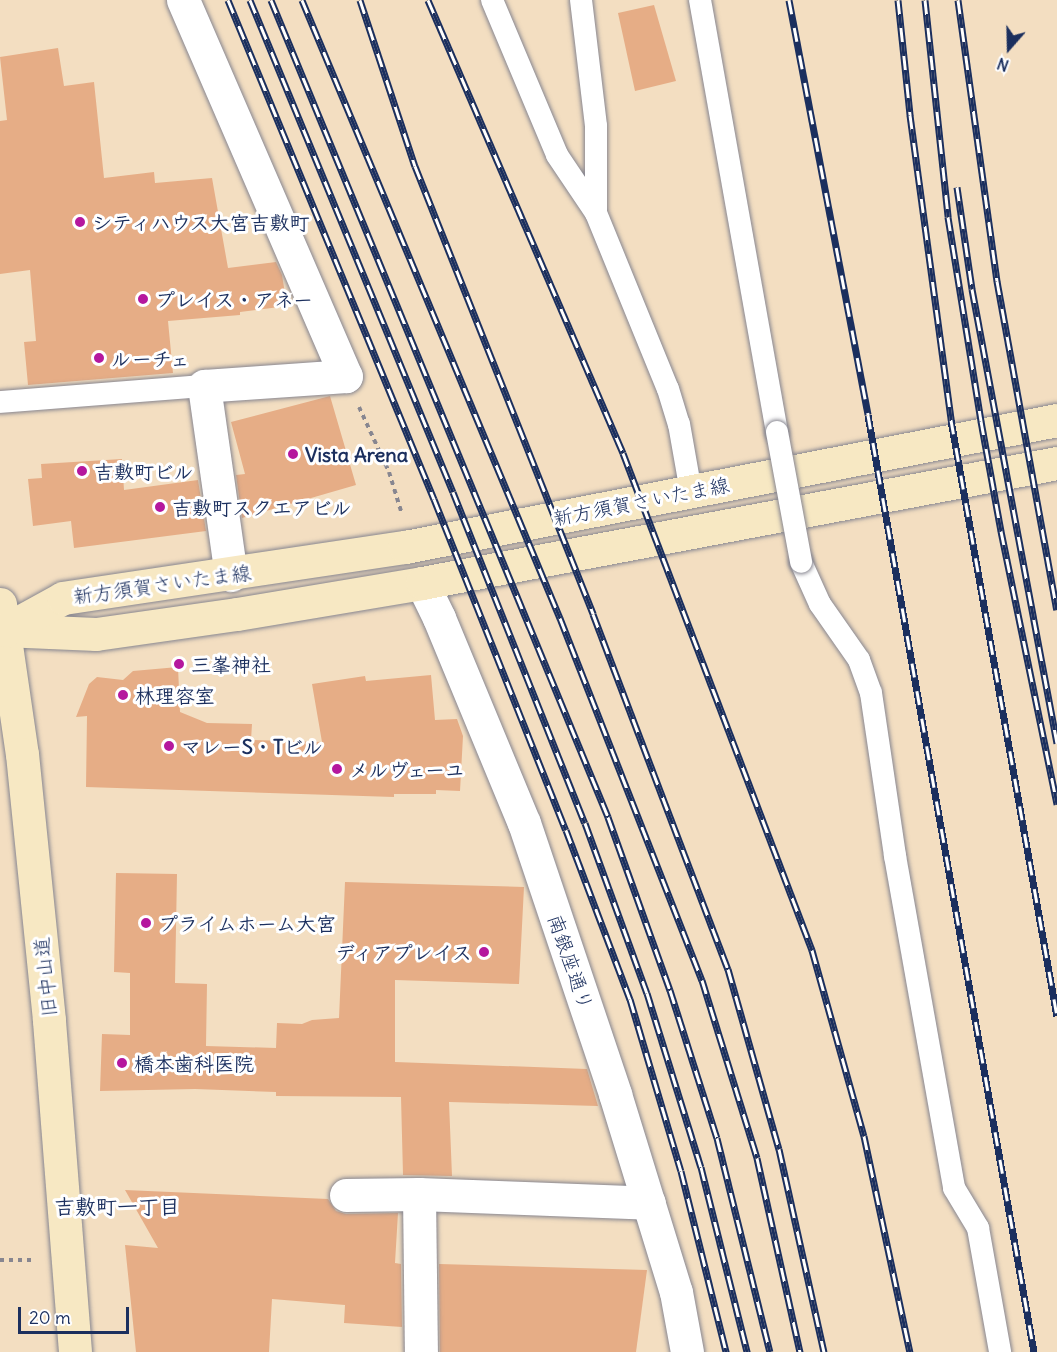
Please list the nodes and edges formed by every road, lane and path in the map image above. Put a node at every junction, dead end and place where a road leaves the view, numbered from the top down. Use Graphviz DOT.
graph roads {
  1 [pos="183,0"];
  2 [pos="492,0"];
  3 [pos="581,0"];
  4 [pos="700,0"];
  5 [pos="596,213"];
  6 [pos="346,376"];
  7 [pos="204,386"];
  8 [pos="0,402"];
  9 [pos="1057,420"];
  10 [pos="1057,463"];
  11 [pos="691,492"];
  12 [pos="403,517"];
  13 [pos="231,575"];
  14 [pos="422,583"];
  15 [pos="2,621"];
  16 [pos="419,1194"];
  17 [pos="346,1195"];
  18 [pos="648,1203"];
  19 [pos="75,1352"];
  20 [pos="421,1352"];
  21 [pos="687,1352"];
  22 [pos="1000,1352"];
  1 -- 6 [label="street"];
  2 -- 5 [label="lane"];
  3 -- 5 [label="lane"];
  4 -- 22 [label="lane, bridge"];
  5 -- 11 [label="lane"];
  6 -- 7 [label="street"];
  6 -- 12 [label="path"];
  7 -- 8 [label="lane"];
  7 -- 13 [label="street"];
  9 -- 11 [label="main road, 新方須賀さいたま線"];
  10 -- 14 [label="main road, 新方須賀さいたま線"];
  11 -- 13 [label="main road, 新方須賀さいたま線"];
  13 -- 15 [label="main road, 新方須賀さいたま線"];
  14 -- 15 [label="main road, 新方須賀さいたま線"];
  14 -- 18 [label="street, 南銀座通り"];
  15 -- 19 [label="main road, 旧中山道"];
  16 -- 17 [label="street"];
  16 -- 18 [label="street"];
  16 -- 20 [label="street"];
  18 -- 21 [label="street, 南銀座通り"];
}
